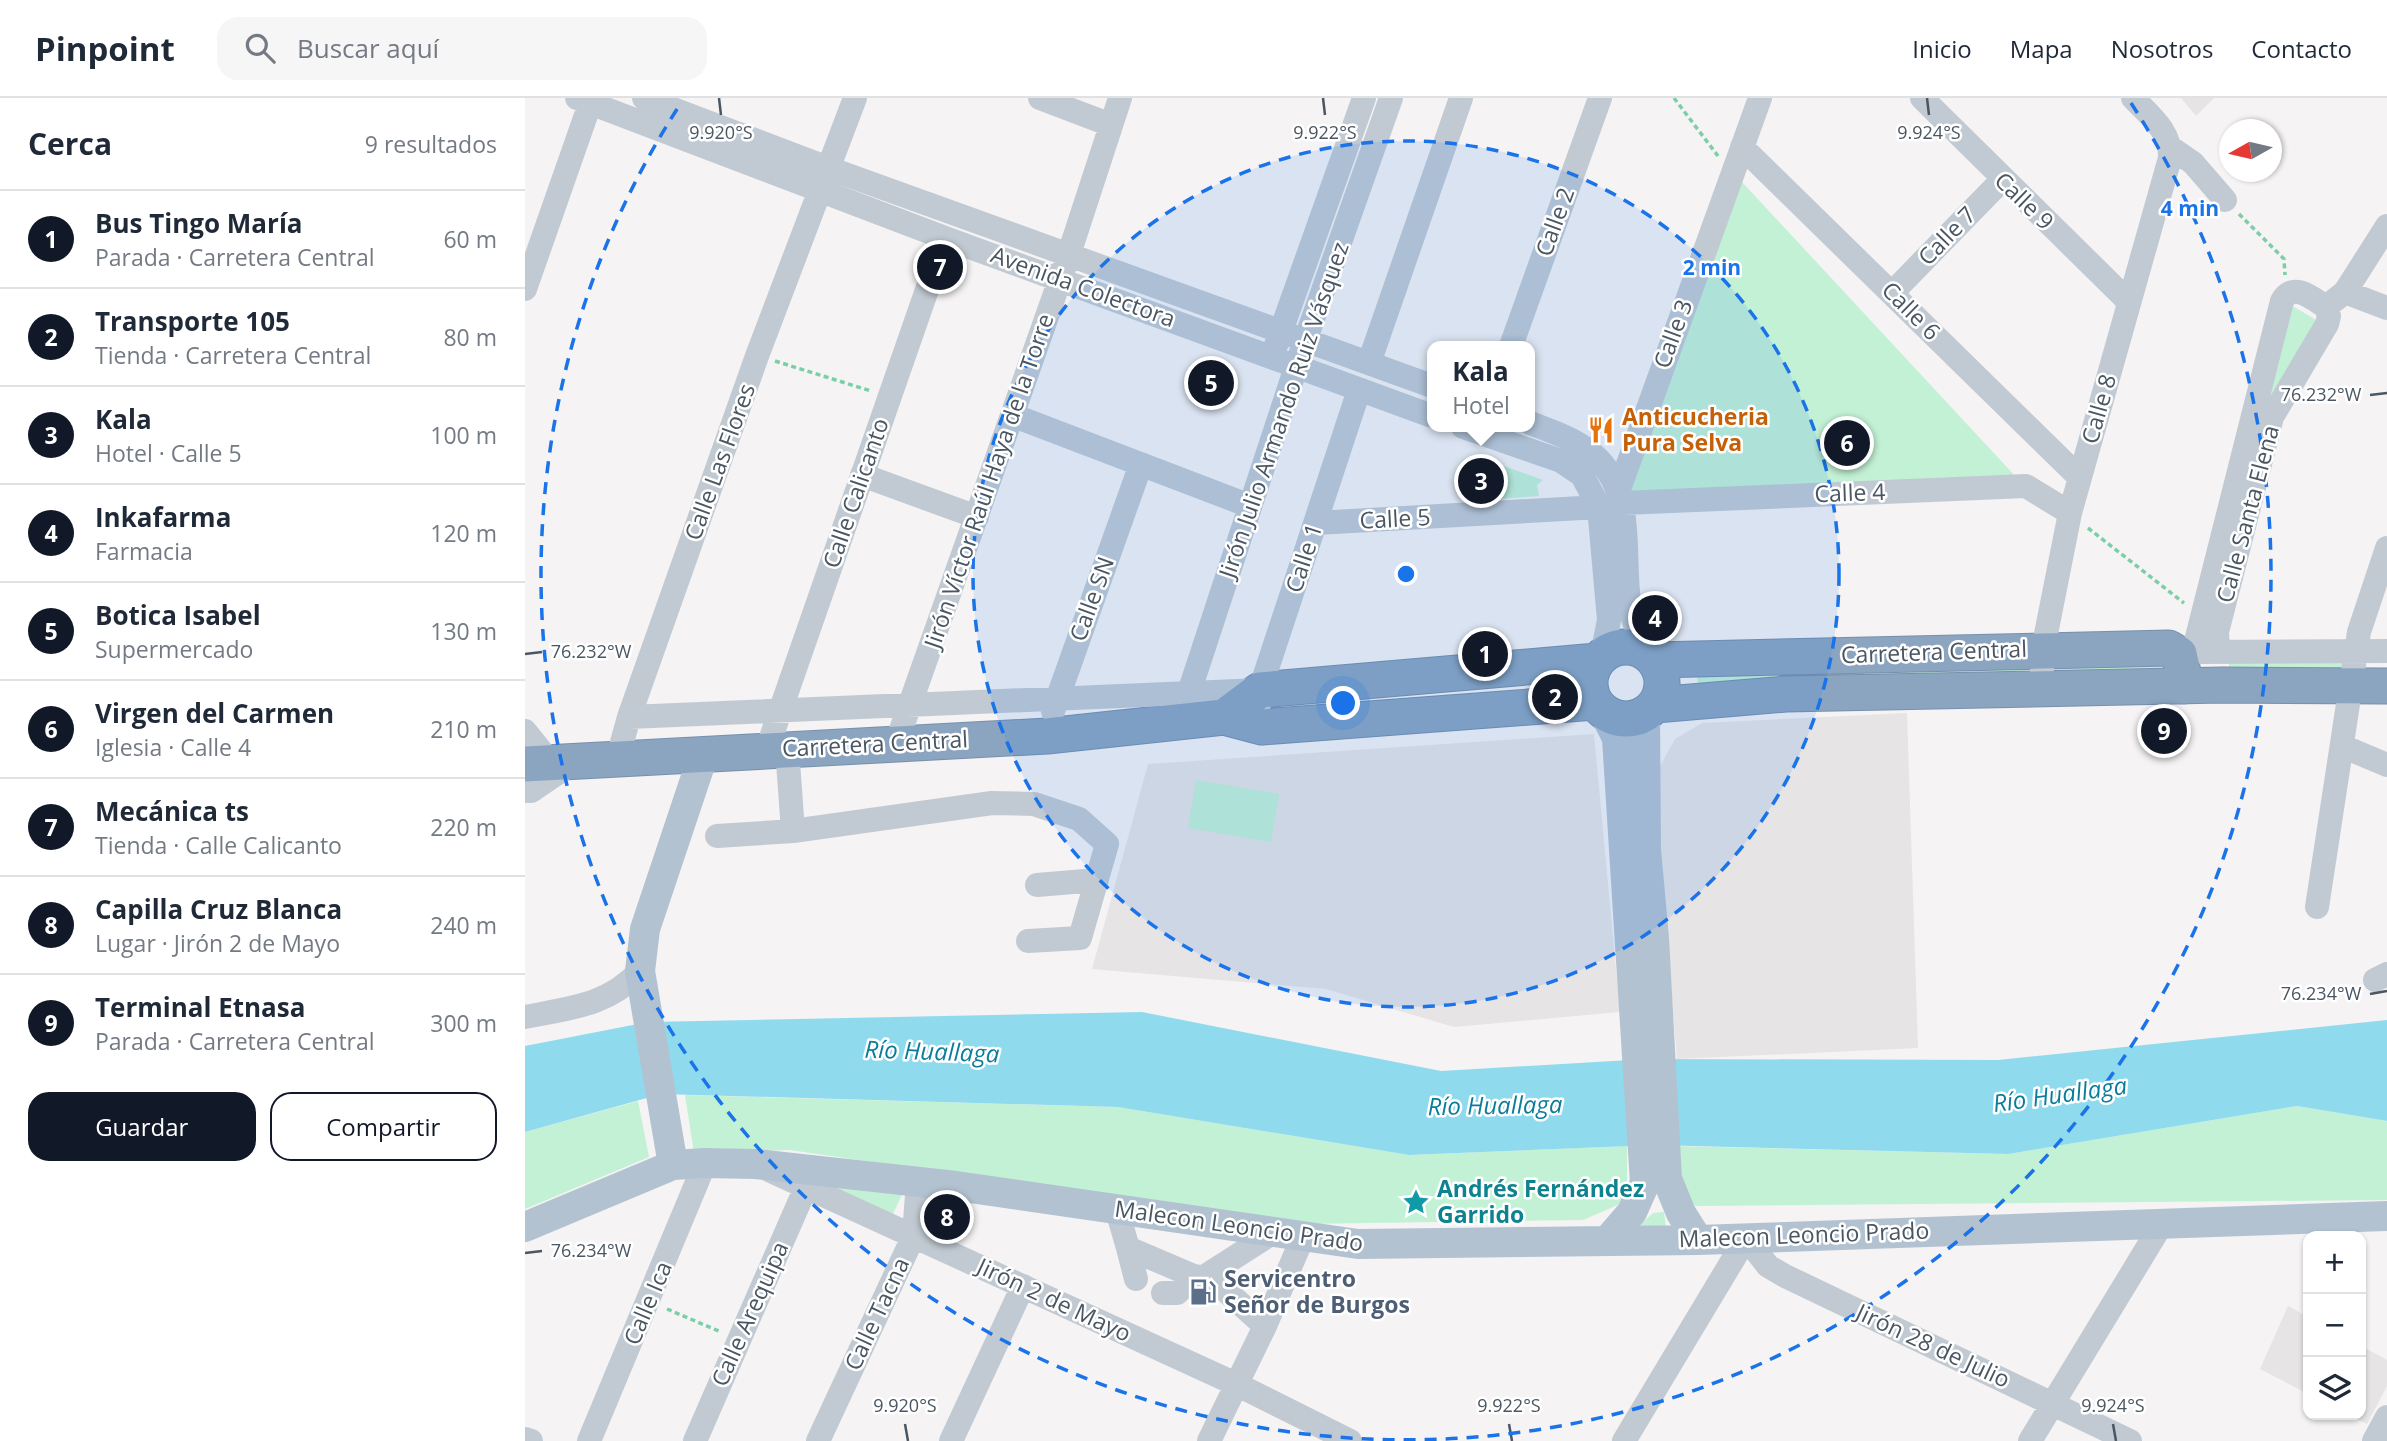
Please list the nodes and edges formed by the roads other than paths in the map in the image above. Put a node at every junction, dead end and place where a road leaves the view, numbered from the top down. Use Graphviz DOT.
graph roads {
  1 [pos="644,98"];
  2 [pos="855,98"];
  3 [pos="1040,98"];
  4 [pos="1120,98"];
  5 [pos="1391,98"];
  6 [pos="1461,98"];
  7 [pos="1600,98"];
  8 [pos="1760,98"];
  9 [pos="1921,98"];
  10 [pos="2133,98"];
  11 [pos="586,100"];
  12 [pos="1361,108"];
  13 [pos="1111,125"];
  14 [pos="1380,128"];
  15 [pos="2168,140"];
  16 [pos="1742,147"];
  17 [pos="824,178"];
  18 [pos="2002,180"];
  19 [pos="2225,200"];
  20 [pos="2387,226"];
  21 [pos="533,236"];
  22 [pos="945,238"];
  23 [pos="1069,254"];
  24 [pos="1061,280"];
  25 [pos="525,289"];
  26 [pos="1892,293"];
  27 [pos="2336,300"];
  28 [pos="2129,302"];
  29 [pos="2387,308"];
  30 [pos="1281,332"];
  31 [pos="1306,341"];
  32 [pos="1513,341"];
  33 [pos="1272,355"];
  34 [pos="1369,363"];
  35 [pos="1297,364"];
  36 [pos="1427,384"];
  37 [pos="1359,390"];
  38 [pos="1427,414"];
  39 [pos="1013,415"];
  40 [pos="1535,425"];
  41 [pos="1477,432"];
  42 [pos="1141,464"];
  43 [pos="862,475"];
  44 [pos="2079,477"];
  45 [pos="1613,501"];
  46 [pos="1250,506"];
  47 [pos="2070,513"];
  48 [pos="977,517"];
  49 [pos="1316,523"];
  50 [pos="2387,548"];
  51 [pos="2043,649"];
  52 [pos="2356,650"];
  53 [pos="2387,650"];
  54 [pos="2218,651"];
  55 [pos="1652,656"];
  56 [pos="1599,658"];
  57 [pos="2186,664"];
  58 [pos="2351,686"];
  59 [pos="2387,686"];
  60 [pos="2041,689"];
  61 [pos="1260,690"];
  62 [pos="1056,698"];
  63 [pos="910,705"];
  64 [pos="1600,707"];
  65 [pos="1184,708"];
  66 [pos="780,709"];
  67 [pos="1650,710"];
  68 [pos="629,717"];
  69 [pos="1224,717"];
  70 [pos="1262,727"];
  71 [pos="525,732"];
  72 [pos="1047,736"];
  73 [pos="896,744"];
  74 [pos="2342,746"];
  75 [pos="777,748"];
  76 [pos="704,753"];
  77 [pos="618,757"];
  78 [pos="551,762"];
  79 [pos="2387,765"];
  80 [pos="525,791"];
  81 [pos="793,831"];
  82 [pos="717,836"];
  83 [pos="1097,880"];
  84 [pos="1037,885"];
  85 [pos="2317,907"];
  86 [pos="1642,937"];
  87 [pos="1028,942"];
  88 [pos="640,973"];
  89 [pos="525,1017"];
  90 [pos="705,1163"];
  91 [pos="756,1164"];
  92 [pos="673,1165"];
  93 [pos="1656,1181"];
  94 [pos="918,1182"];
  95 [pos="806,1187"];
  96 [pos="1117,1210"];
  97 [pos="2387,1216"];
  98 [pos="2164,1222"];
  99 [pos="525,1227"];
  100 [pos="1271,1234"];
  101 [pos="914,1235"];
  102 [pos="1746,1238"];
  103 [pos="1301,1239"];
  104 [pos="1698,1240"];
  105 [pos="1607,1241"];
  106 [pos="1128,1248"];
  107 [pos="1198,1277"];
  108 [pos="1136,1279"];
  109 [pos="1023,1286"];
  110 [pos="1163,1293"];
  111 [pos="1265,1326"];
  112 [pos="1238,1385"];
  113 [pos="2053,1403"];
  114 [pos="2387,1418"];
  115 [pos="525,1439"];
  116 [pos="531,1441"];
  117 [pos="589,1441"];
  118 [pos="695,1441"];
  119 [pos="818,1441"];
  120 [pos="951,1441"];
  121 [pos="1209,1441"];
  122 [pos="1350,1441"];
  123 [pos="1624,1441"];
  124 [pos="2030,1441"];
  125 [pos="2130,1441"];
  126 [pos="2374,1441"];
  1 -- 17 [label="street, Avenida Colectora"];
  2 -- 17 [label="street, Calle Las Flores"];
  3 -- 13 [label="street"];
  4 -- 13 [label="street, Jirón Víctor Raúl Haya de la Torre"];
  5 -- 14 [label="street, Jirón Julio Armando Ruiz Vásquez"];
  6 -- 34 [label="street"];
  7 -- 32 [label="street, Calle 2"];
  8 -- 16 [label="street, Calle 3"];
  9 -- 18 [label="street, Calle 9"];
  10 -- 15 [label="street"];
  11 -- 17 [label="street, Avenida Colectora"];
  11 -- 21 [label="street"];
  12 -- 14 [label="street"];
  12 -- 30 [label="street, Jirón Julio Armando Ruiz Vásquez"];
  13 -- 23 [label="street, Jirón Víctor Raúl Haya de la Torre"];
  14 -- 31 [label="street, Jirón Julio Armando Ruiz Vásquez"];
  15 -- 19 [label="street"];
  15 -- 28 [label="street, Calle 8"];
  16 -- 26 [label="street, Calle 6"];
  16 -- 45 [label="street, Calle 3"];
  17 -- 22 [label="street, Avenida Colectora"];
  17 -- 23 [label="street, Avenida Colectora"];
  17 -- 68 [label="street, Calle Las Flores"];
  18 -- 26 [label="street, Calle 7"];
  18 -- 28 [label="street, Calle 9"];
  20 -- 27 [label="street, Calle Santa Elena"];
  21 -- 25 [label="street"];
  22 -- 24 [label="street, Avenida Colectora"];
  22 -- 43 [label="street, Calle Calicanto"];
  23 -- 24 [label="street, Jirón Víctor Raúl Haya de la Torre"];
  23 -- 30 [label="street, Avenida Colectora"];
  24 -- 33 [label="street, Avenida Colectora"];
  24 -- 39 [label="street, Jirón Víctor Raúl Haya de la Torre"];
  26 -- 44 [label="street, Calle 6"];
  27 -- 29 [label="street"];
  27 -- 54 [label="street, Calle Santa Elena"];
  27 -- 57 [label="street"];
  28 -- 44 [label="street, Calle 8"];
  30 -- 31 [label="street, Avenida Colectora"];
  30 -- 33 [label="street, Jirón Julio Armando Ruiz Vásquez"];
  31 -- 34 [label="street, Avenida Colectora"];
  31 -- 35 [label="street, Jirón Julio Armando Ruiz Vásquez"];
  33 -- 35 [label="street, Avenida Colectora"];
  34 -- 36 [label="street, Avenida Colectora"];
  35 -- 37 [label="street, Avenida Colectora"];
  35 -- 46 [label="street, Jirón Julio Armando Ruiz Vásquez"];
  37 -- 38 [label="street, Avenida Colectora"];
  37 -- 49 [label="street, Calle 1"];
  39 -- 42 [label="street"];
  39 -- 48 [label="street, Jirón Víctor Raúl Haya de la Torre"];
  40 -- 45 [label="street"];
  41 -- 45 [label="street"];
  42 -- 46 [label="street"];
  42 -- 62 [label="street, Calle SN"];
  43 -- 48 [label="street"];
  43 -- 66 [label="street, Calle Calicanto"];
  44 -- 47 [label="street, Calle 8"];
  45 -- 47 [label="street, Calle 4"];
  45 -- 49 [label="street, Calle 5"];
  45 -- 55 [label="street"];
  45 -- 56 [label="street"];
  46 -- 65 [label="street, Jirón Julio Armando Ruiz Vásquez"];
  47 -- 51 [label="street, Calle 8"];
  48 -- 63 [label="street, Jirón Víctor Raúl Haya de la Torre"];
  49 -- 61 [label="street, Calle 1"];
  50 -- 52 [label="street"];
  51 -- 55 [label="highway, Carretera Central"];
  51 -- 57 [label="highway, Carretera Central"];
  51 -- 60 [label="street, Calle 8"];
  52 -- 53 [label="street"];
  52 -- 54 [label="street"];
  52 -- 58 [label="street"];
  54 -- 57 [label="street"];
  55 -- 56 [label="highway"];
  55 -- 67 [label="highway"];
  56 -- 61 [label="highway"];
  56 -- 64 [label="highway"];
  57 -- 58 [label="highway, Carretera Central"];
  57 -- 60 [label="highway, Carretera Central"];
  58 -- 59 [label="highway, Carretera Central"];
  58 -- 74 [label="street"];
  60 -- 67 [label="highway, Carretera Central"];
  61 -- 65 [label="street"];
  61 -- 69 [label="highway, Carretera Central"];
  61 -- 70 [label="street, Calle 1"];
  62 -- 63 [label="street"];
  62 -- 65 [label="street"];
  62 -- 72 [label="street, Calle SN"];
  63 -- 66 [label="street"];
  63 -- 73 [label="street, Jirón Víctor Raúl Haya de la Torre"];
  64 -- 67 [label="highway"];
  64 -- 70 [label="highway, Carretera Central"];
  64 -- 86 [label="main road"];
  65 -- 69 [label="highway, Carretera Central"];
  65 -- 72 [label="highway, Carretera Central"];
  66 -- 68 [label="street"];
  66 -- 75 [label="street, Calle Calicanto"];
  67 -- 86 [label="main road"];
  68 -- 77 [label="street, Calle Las Flores"];
  69 -- 70 [label="highway, Carretera Central"];
  71 -- 78 [label="street"];
  72 -- 73 [label="highway, Carretera Central"];
  73 -- 75 [label="highway, Carretera Central"];
  74 -- 79 [label="street"];
  74 -- 85 [label="street"];
  75 -- 76 [label="highway, Carretera Central"];
  75 -- 81 [label="street"];
  76 -- 77 [label="highway, Carretera Central"];
  76 -- 88 [label="main road"];
  77 -- 78 [label="highway, Carretera Central"];
  78 -- 80 [label="street"];
  81 -- 82 [label="street"];
  81 -- 83 [label="street"];
  83 -- 84 [label="street"];
  83 -- 87 [label="street"];
  86 -- 93 [label="main road"];
  88 -- 89 [label="street"];
  88 -- 92 [label="main road"];
  90 -- 91 [label="main road, Malecon Leoncio Prado"];
  90 -- 92 [label="main road, Malecon Leoncio Prado"];
  90 -- 117 [label="street, Calle Ica"];
  91 -- 94 [label="main road, Malecon Leoncio Prado"];
  91 -- 95 [label="street, Jirón 2 de Mayo"];
  92 -- 99 [label="main road, Malecon Leoncio Prado"];
  93 -- 104 [label="main road"];
  93 -- 105 [label="main road"];
  94 -- 96 [label="main road, Malecon Leoncio Prado"];
  94 -- 101 [label="street, Calle Tacna"];
  95 -- 101 [label="street, Jirón 2 de Mayo"];
  95 -- 118 [label="street, Calle Arequipa"];
  96 -- 100 [label="main road, Malecon Leoncio Prado"];
  96 -- 106 [label="street"];
  97 -- 98 [label="main road, Malecon Leoncio Prado"];
  98 -- 102 [label="main road, Malecon Leoncio Prado"];
  98 -- 113 [label="street"];
  100 -- 103 [label="main road, Malecon Leoncio Prado"];
  100 -- 107 [label="street"];
  101 -- 109 [label="street, Jirón 2 de Mayo"];
  101 -- 119 [label="street, Calle Tacna"];
  102 -- 104 [label="main road, Malecon Leoncio Prado"];
  102 -- 113 [label="street, Jirón 28 de Julio"];
  102 -- 123 [label="street"];
  103 -- 105 [label="main road, Malecon Leoncio Prado"];
  103 -- 111 [label="street"];
  104 -- 105 [label="main road, Malecon Leoncio Prado"];
  106 -- 107 [label="street"];
  106 -- 108 [label="street"];
  107 -- 110 [label="street"];
  107 -- 111 [label="street"];
  109 -- 112 [label="street, Jirón 2 de Mayo"];
  109 -- 120 [label="street"];
  111 -- 112 [label="street"];
  112 -- 121 [label="street"];
  112 -- 122 [label="street, Jirón 2 de Mayo"];
  113 -- 124 [label="street"];
  113 -- 125 [label="street, Jirón 28 de Julio"];
  114 -- 126 [label="street"];
  115 -- 116 [label="street"];
}
